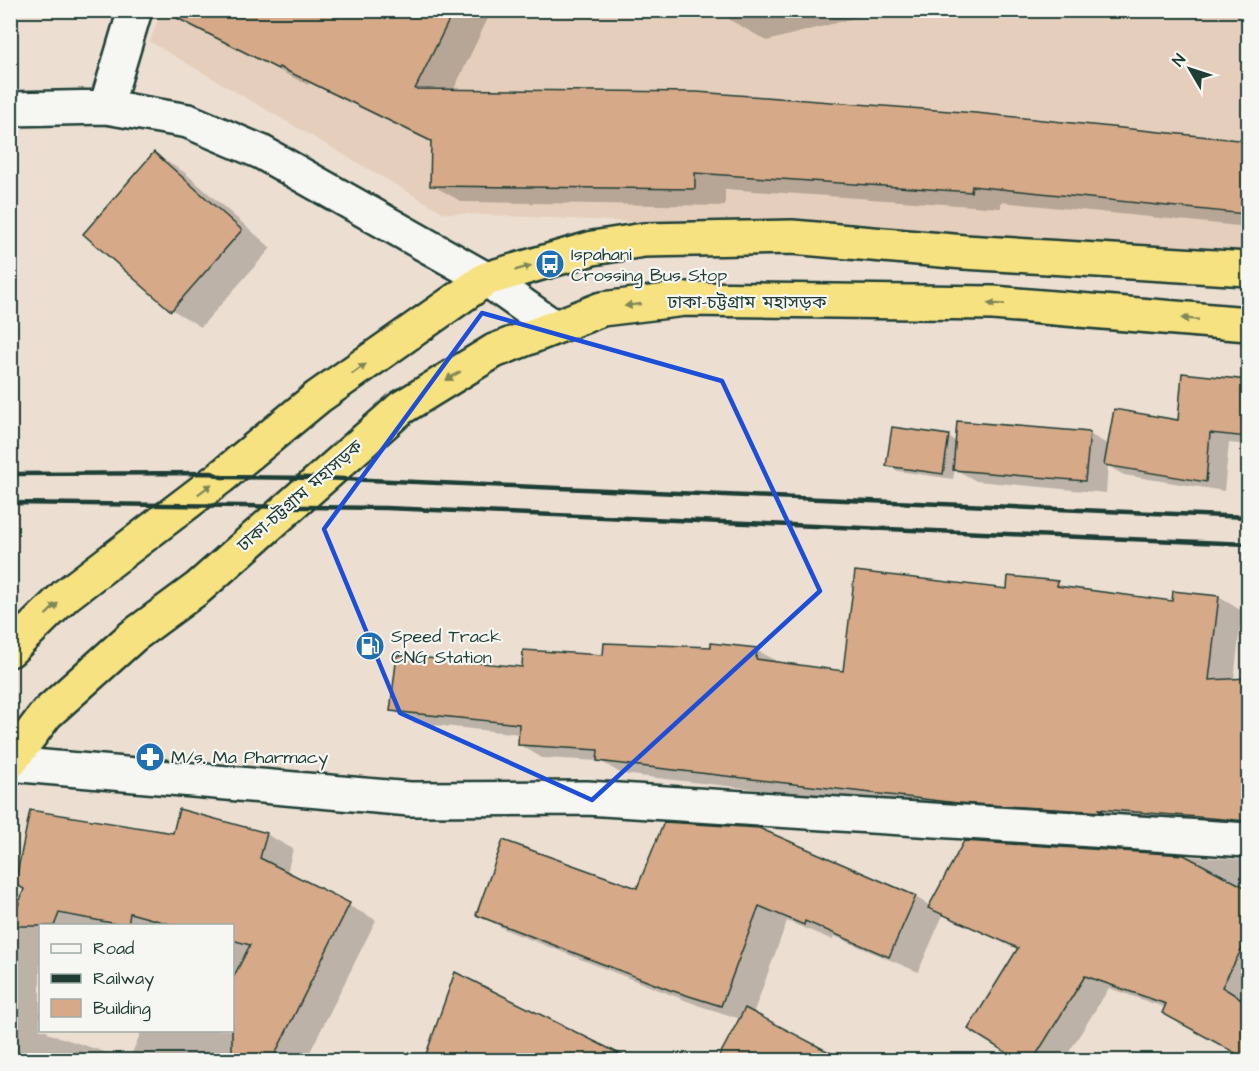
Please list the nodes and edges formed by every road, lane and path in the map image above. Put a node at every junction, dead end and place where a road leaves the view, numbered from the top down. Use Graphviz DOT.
graph roads {
  1 [pos="135,10"];
  2 [pos="106,106"];
  3 [pos="10,109"];
  4 [pos="1248,268"];
  5 [pos="486,279"];
  6 [pos="1248,324"];
  7 [pos="554,327"];
  8 [pos="10,651"];
  9 [pos="10,763"];
  10 [pos="1197,838"];
  11 [pos="1248,840"];
  12 [pos="1248,864"];
  1 -- 2 [label="street"];
  2 -- 3 [label="street"];
  2 -- 5 [label="street"];
  5 -- 4 [label="highway, one-way"];
  5 -- 7 [label="street"];
  8 -- 5 [label="highway, one-way"];
  6 -- 7 [label="highway, ঢাকা-চট্টগ্রাম মহাসড়ক, one-way"];
  7 -- 9 [label="highway, ঢাকা-চট্টগ্রাম মহাসড়ক, one-way"];
  9 -- 10 [label="street"];
  10 -- 11 [label="street"];
  10 -- 12 [label="street"];
}
